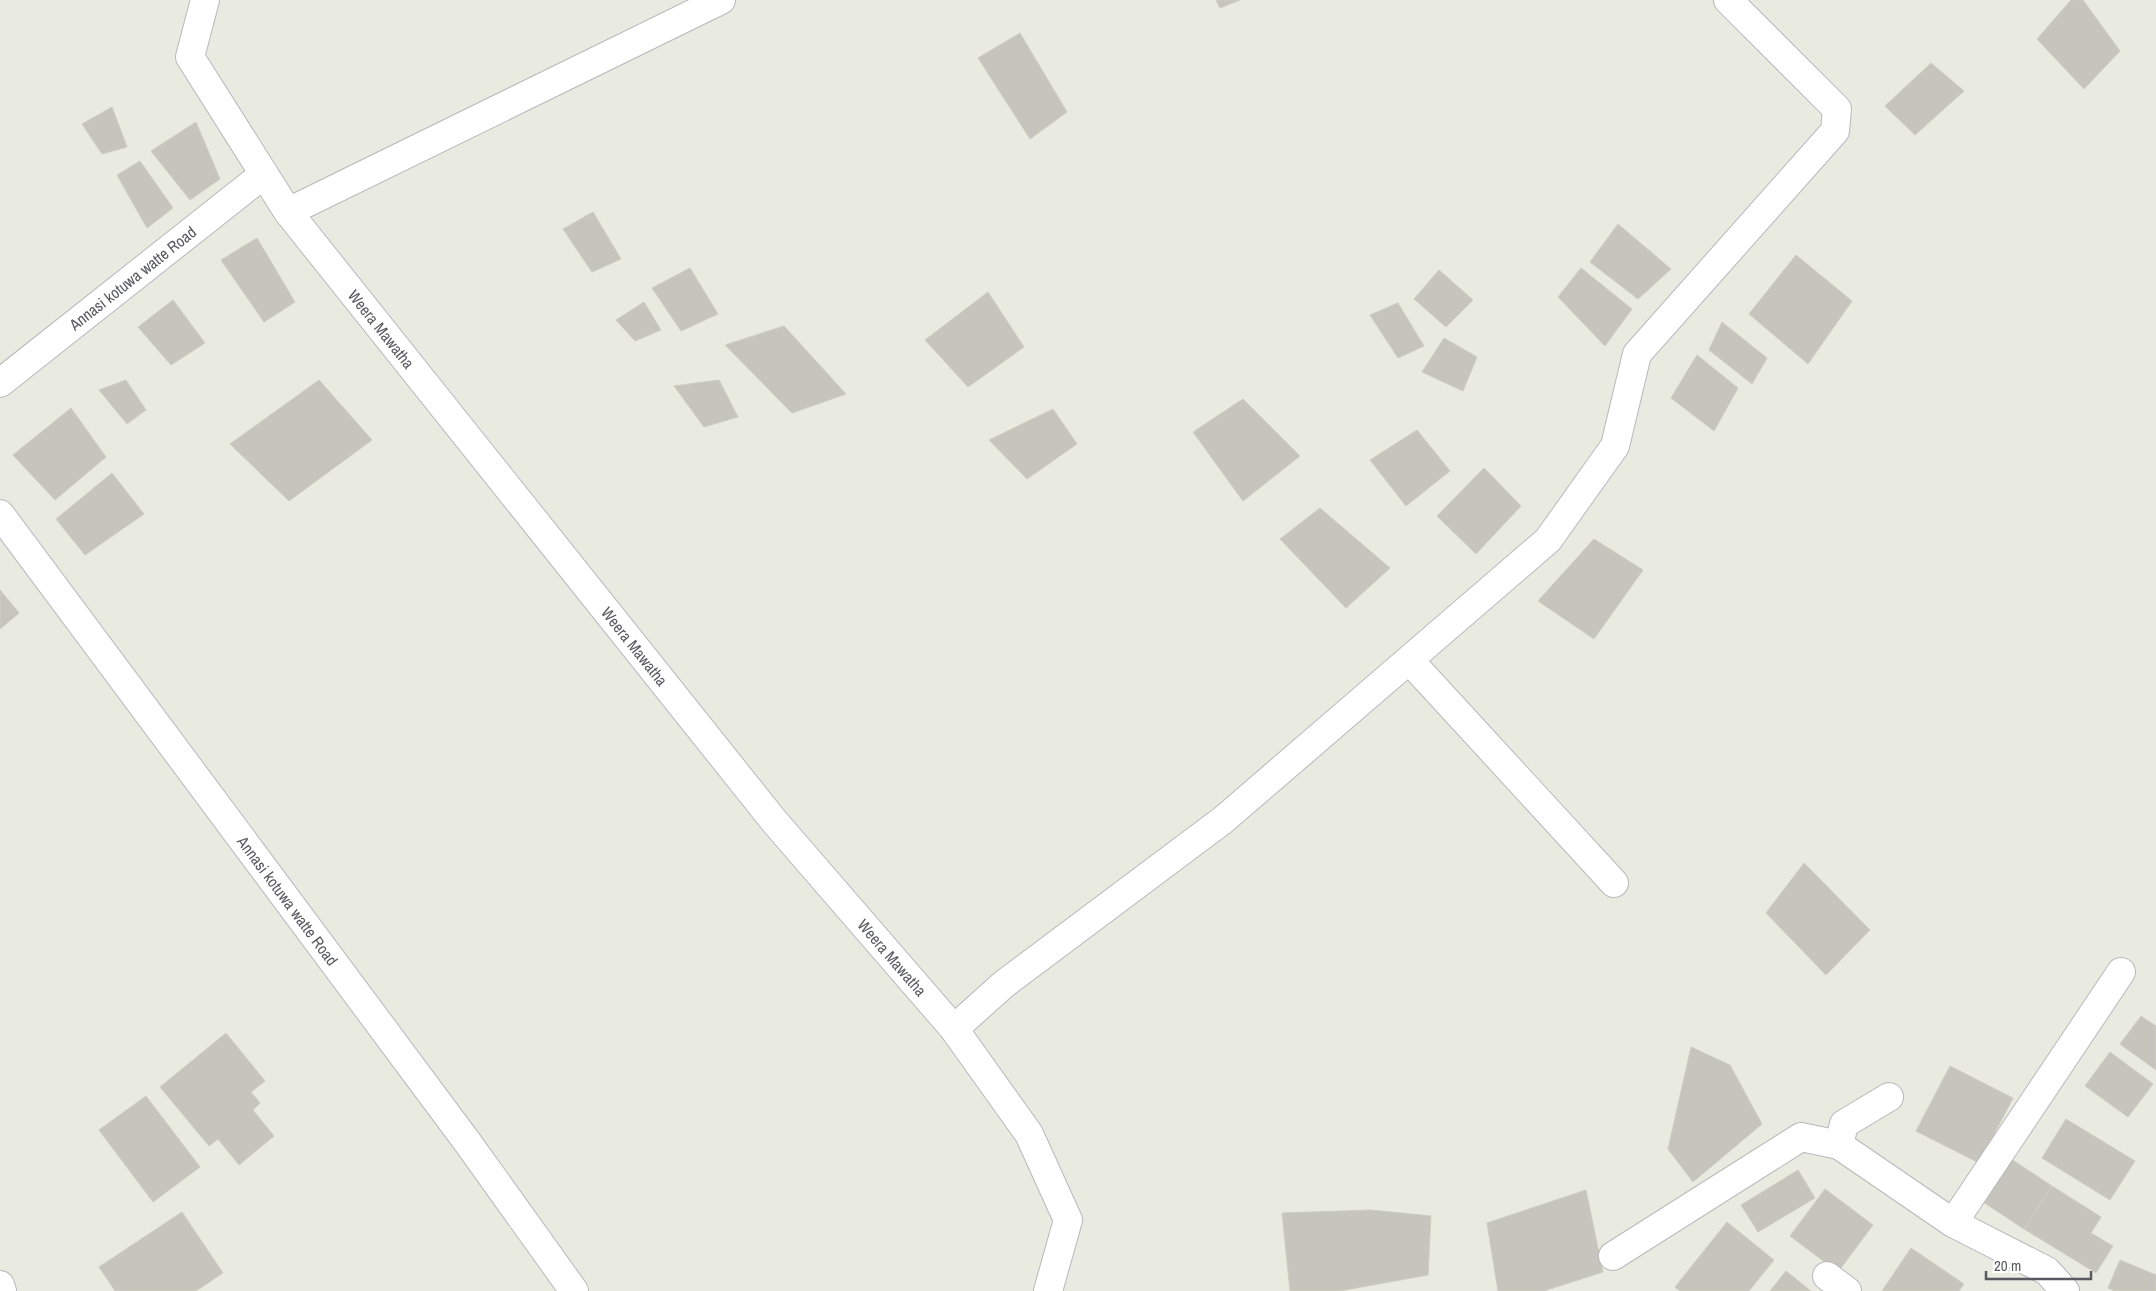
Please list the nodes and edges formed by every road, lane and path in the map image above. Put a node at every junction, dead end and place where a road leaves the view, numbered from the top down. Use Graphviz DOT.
graph roads {
  1 [pos="205,0"];
  2 [pos="720,0"];
  3 [pos="1728,0"];
  4 [pos="264,174"];
  5 [pos="288,212"];
  6 [pos="0,383"];
  7 [pos="0,514"];
  8 [pos="1410,660"];
  9 [pos="1614,882"];
  10 [pos="2121,972"];
  11 [pos="954,1029"];
  12 [pos="1888,1098"];
  13 [pos="1839,1145"];
  14 [pos="1953,1223"];
  15 [pos="1613,1256"];
  16 [pos="0,1285"];
  17 [pos="2,1291"];
  18 [pos="574,1291"];
  19 [pos="1048,1291"];
  20 [pos="2065,1291"];
  1 -- 4 [label="street, Weera Mawatha"];
  2 -- 5 [label="street"];
  3 -- 8 [label="street"];
  4 -- 5 [label="street, Weera Mawatha"];
  4 -- 6 [label="street, Annasi kotuwa watte Road"];
  5 -- 11 [label="street, Weera Mawatha"];
  7 -- 18 [label="street, Annasi kotuwa watte Road"];
  8 -- 9 [label="street"];
  8 -- 11 [label="street"];
  10 -- 14 [label="street"];
  11 -- 19 [label="street, Weera Mawatha"];
  12 -- 13 [label="street"];
  13 -- 14 [label="street"];
  13 -- 15 [label="street"];
  14 -- 20 [label="street"];
  16 -- 17 [label="street"];
}
